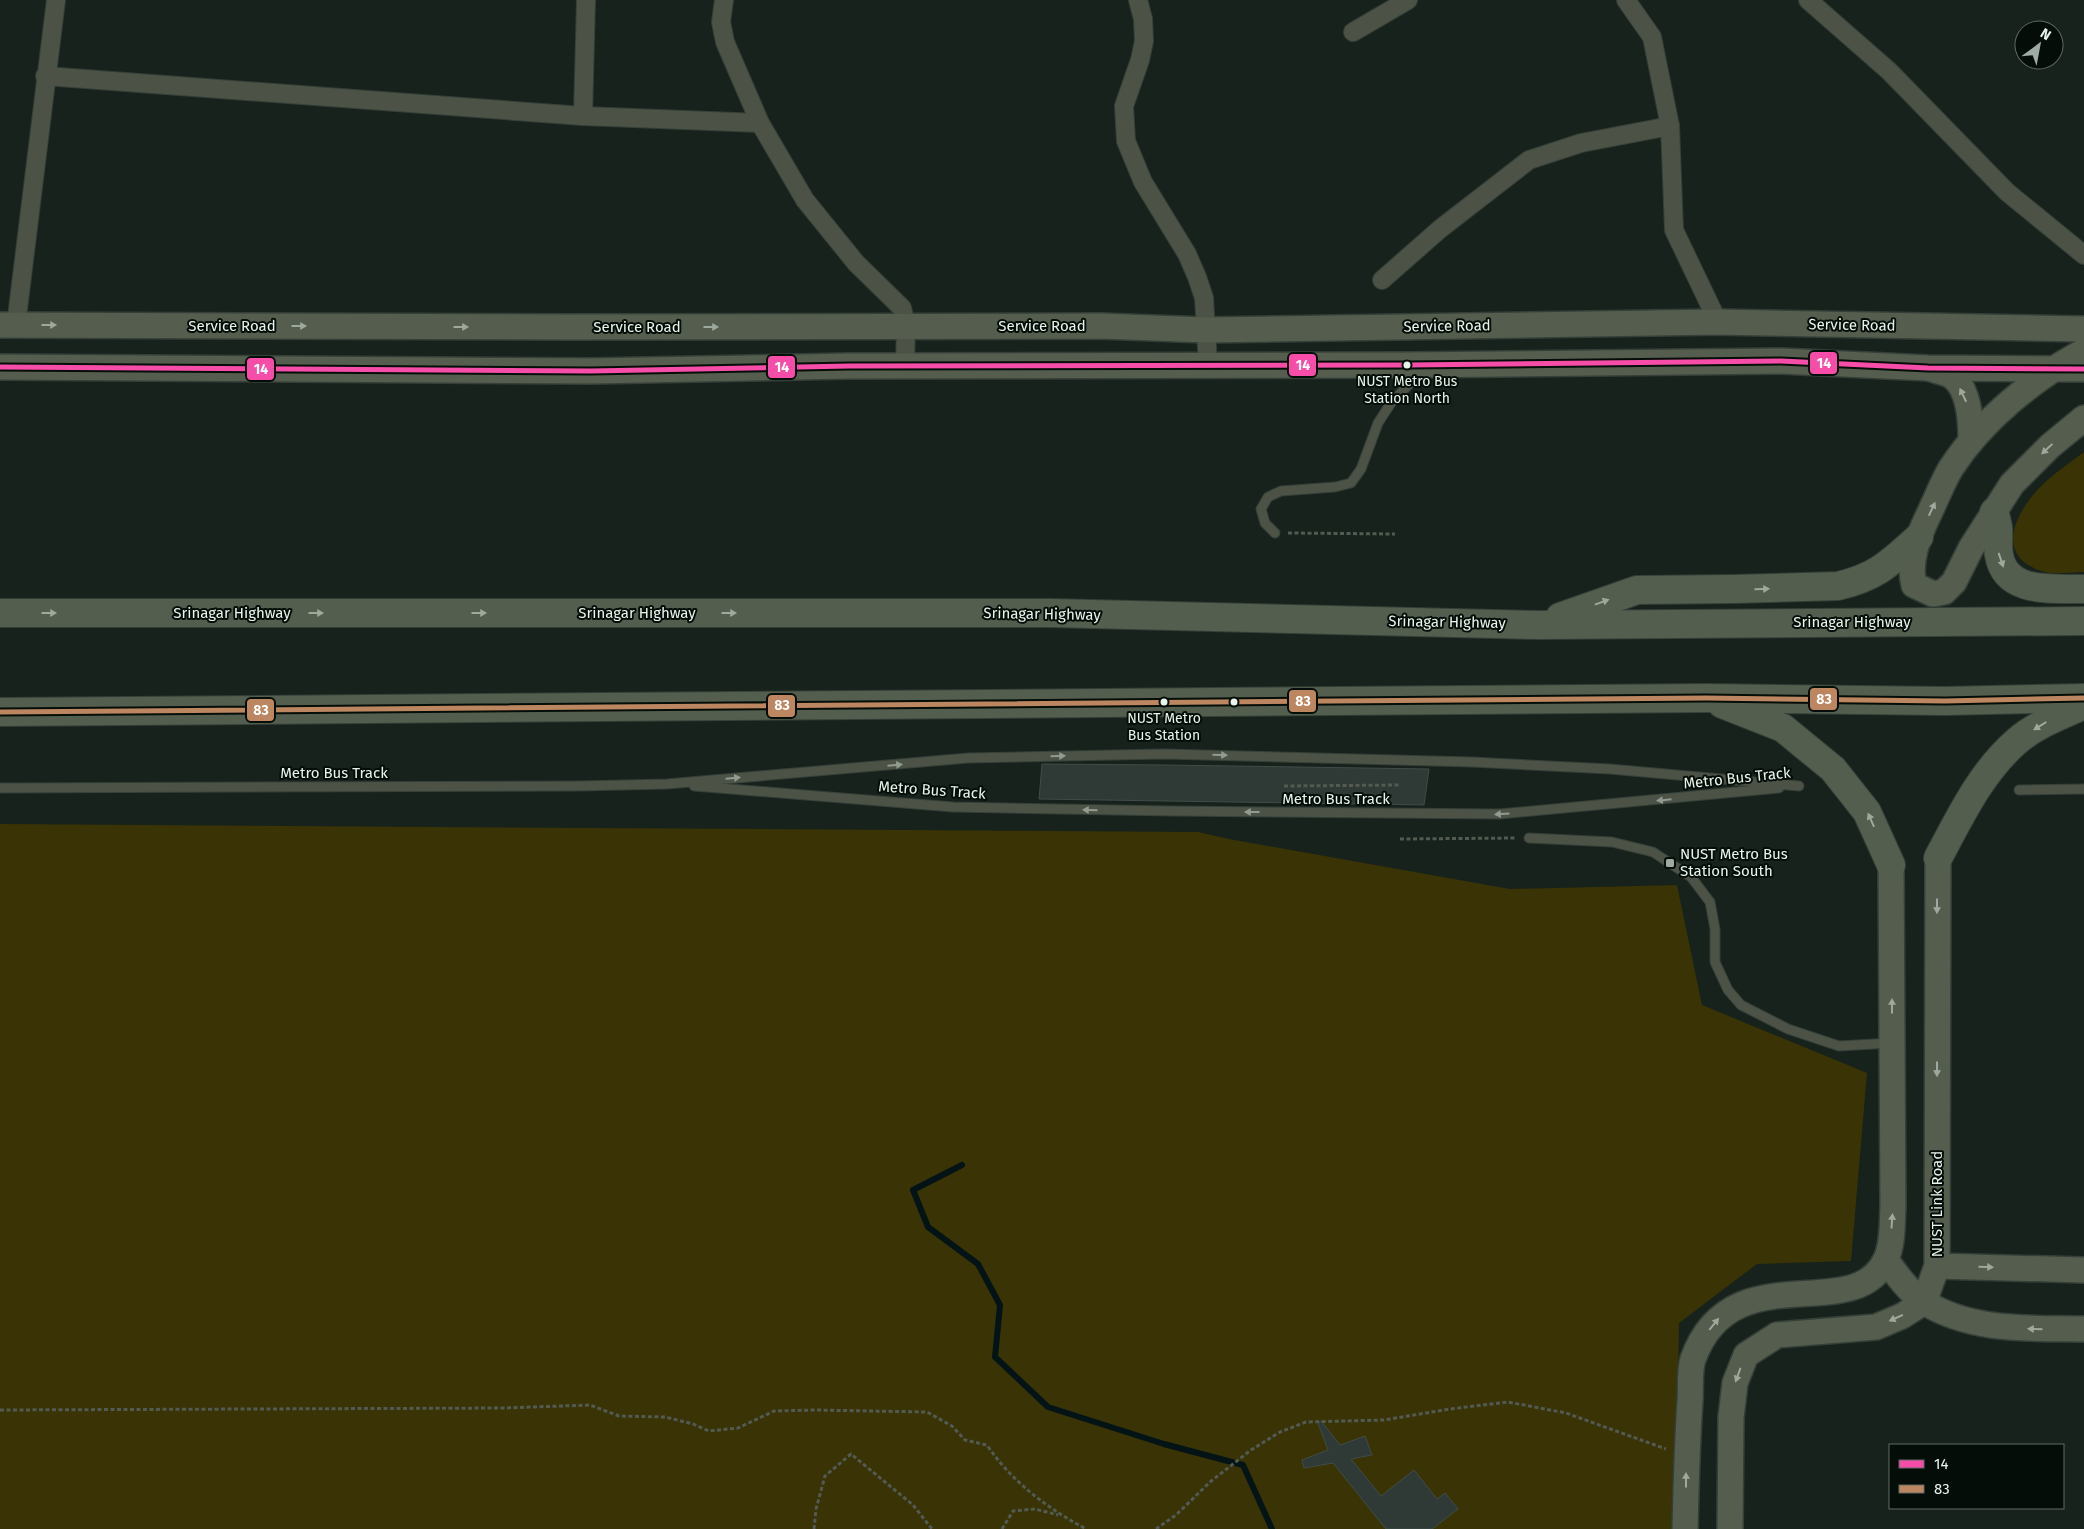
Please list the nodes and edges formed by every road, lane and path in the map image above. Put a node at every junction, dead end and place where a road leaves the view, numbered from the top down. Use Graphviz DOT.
graph roads {
  1 [pos="56,0"];
  2 [pos="586,0"];
  3 [pos="1138,0"];
  4 [pos="1408,0"];
  5 [pos="1626,0"];
  6 [pos="1808,0"];
  7 [pos="721,1"];
  8 [pos="1353,32"];
  9 [pos="46,76"];
  10 [pos="583,116"];
  11 [pos="760,123"];
  12 [pos="1670,126"];
  13 [pos="2084,255"];
  14 [pos="1382,280"];
  15 [pos="1718,322"];
  16 [pos="8,325"];
  17 [pos="906,325"];
  18 [pos="1013,326"];
  19 [pos="2084,329"];
  20 [pos="1206,330"];
  21 [pos="2084,351"];
  22 [pos="1429,364"];
  23 [pos="1018,365"];
  24 [pos="1208,365"];
  25 [pos="905,366"];
  26 [pos="0,367"];
  27 [pos="1928,368"];
  28 [pos="2054,369"];
  29 [pos="2084,369"];
  30 [pos="2084,418"];
  31 [pos="1971,440"];
  32 [pos="1994,512"];
  33 [pos="1275,533"];
  34 [pos="1395,534"];
  35 [pos="1916,545"];
  36 [pos="2084,589"];
  37 [pos="0,613"];
  38 [pos="2084,621"];
  39 [pos="1539,625"];
  40 [pos="1706,698"];
  41 [pos="2084,698"];
  42 [pos="2084,705"];
  43 [pos="0,712"];
  44 [pos="667,784"];
  45 [pos="1400,785"];
  46 [pos="1284,786"];
  47 [pos="0,788"];
  48 [pos="2084,789"];
  49 [pos="2019,790"];
  50 [pos="1529,838"];
  51 [pos="1400,840"];
  52 [pos="1938,858"];
  53 [pos="1891,865"];
  54 [pos="1892,1044"];
  55 [pos="1886,1260"];
  56 [pos="1937,1266"];
  57 [pos="2084,1270"];
  58 [pos="1924,1302"];
  59 [pos="2084,1329"];
  60 [pos="0,1410"];
  61 [pos="1686,1456"];
  62 [pos="1060,1515"];
  63 [pos="814,1529"];
  64 [pos="932,1529"];
  65 [pos="1002,1529"];
  66 [pos="1086,1529"];
  67 [pos="1156,1529"];
  68 [pos="1686,1529"];
  69 [pos="1730,1529"];
  1 -- 9 [label="street"];
  2 -- 10 [label="street"];
  3 -- 20 [label="street"];
  4 -- 8 [label="street"];
  5 -- 12 [label="street"];
  6 -- 13 [label="street"];
  7 -- 11 [label="street"];
  9 -- 10 [label="street"];
  9 -- 16 [label="street"];
  10 -- 11 [label="street"];
  11 -- 17 [label="street"];
  12 -- 14 [label="street"];
  12 -- 15 [label="street"];
  15 -- 19 [label="main road, Service Road"];
  15 -- 20 [label="main road, Service Road"];
  16 -- 17 [label="main road, Service Road, one-way"];
  17 -- 18 [label="main road, Service Road"];
  17 -- 25 [label="street"];
  18 -- 20 [label="main road, Service Road"];
  18 -- 23 [label="main road"];
  20 -- 24 [label="street"];
  21 -- 28 [label="main road"];
  22 -- 24 [label="main road"];
  22 -- 27 [label="main road"];
  22 -- 33 [label="lane"];
  23 -- 24 [label="main road"];
  23 -- 25 [label="main road"];
  25 -- 26 [label="main road"];
  27 -- 28 [label="main road"];
  31 -- 27 [label="main road, one-way"];
  28 -- 29 [label="main road"];
  28 -- 31 [label="main road"];
  30 -- 32 [label="main road, one-way"];
  35 -- 31 [label="main road, one-way"];
  32 -- 35 [label="main road"];
  32 -- 36 [label="highway, one-way"];
  33 -- 34 [label="path"];
  39 -- 35 [label="highway, one-way"];
  37 -- 39 [label="highway, Srinagar Highway, one-way"];
  38 -- 39 [label="highway, Srinagar Highway"];
  40 -- 41 [label="highway"];
  40 -- 43 [label="highway"];
  53 -- 40 [label="highway, one-way"];
  42 -- 52 [label="highway, one-way"];
  44 -- 44 [label="lane, Metro Bus Track, one-way"];
  44 -- 47 [label="lane, Metro Bus Track"];
  45 -- 46 [label="path"];
  48 -- 49 [label="lane"];
  50 -- 51 [label="path"];
  50 -- 54 [label="lane"];
  52 -- 56 [label="main road, NUST Link Road, one-way"];
  54 -- 53 [label="main road, one-way"];
  55 -- 54 [label="main road, one-way"];
  55 -- 58 [label="main road"];
  61 -- 55 [label="main road, one-way"];
  56 -- 57 [label="main road, one-way"];
  56 -- 58 [label="main road, NUST Link Road"];
  59 -- 58 [label="main road, one-way"];
  58 -- 69 [label="main road, one-way"];
  60 -- 62 [label="path"];
  61 -- 67 [label="path"];
  68 -- 61 [label="main road, one-way"];
  62 -- 65 [label="path"];
  62 -- 66 [label="path"];
  63 -- 64 [label="path"];
}
